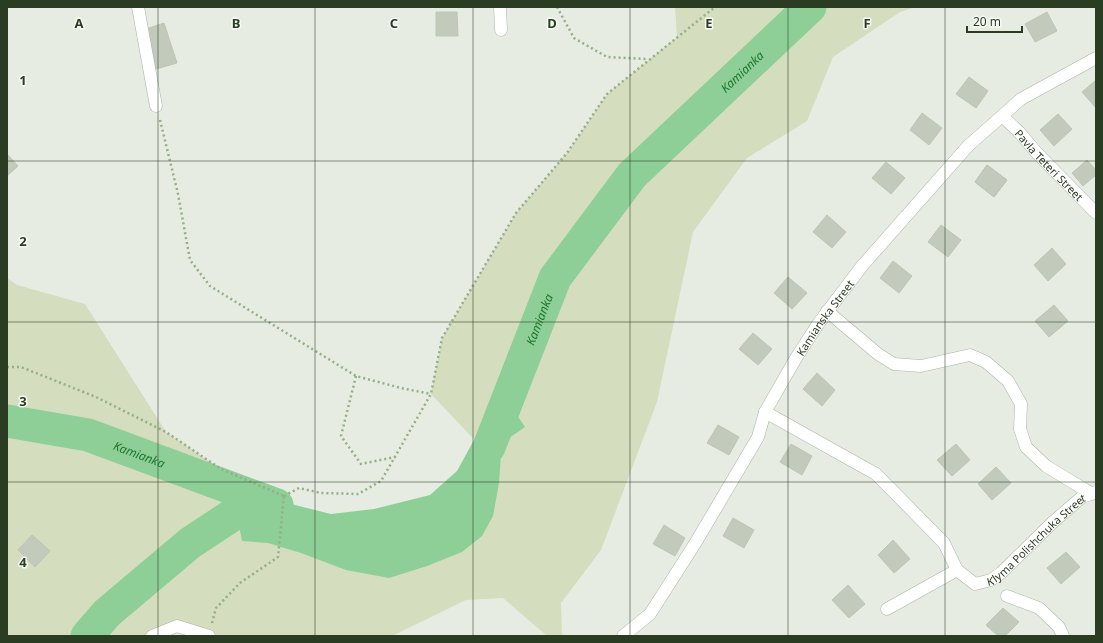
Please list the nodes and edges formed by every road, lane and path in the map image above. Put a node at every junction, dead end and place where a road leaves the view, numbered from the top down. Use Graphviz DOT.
graph roads {
  1 [pos="138,7"];
  2 [pos="500,7"];
  3 [pos="557,7"];
  4 [pos="715,7"];
  5 [pos="501,30"];
  6 [pos="1096,58"];
  7 [pos="648,59"];
  8 [pos="156,106"];
  9 [pos="1002,116"];
  10 [pos="1096,213"];
  11 [pos="827,312"];
  12 [pos="7,367"];
  13 [pos="356,376"];
  14 [pos="431,394"];
  15 [pos="765,412"];
  16 [pos="395,457"];
  17 [pos="1094,493"];
  18 [pos="284,496"];
  19 [pos="957,570"];
  20 [pos="1007,596"];
  21 [pos="887,609"];
  22 [pos="152,636"];
  23 [pos="209,636"];
  24 [pos="623,636"];
  25 [pos="1063,636"];
  1 -- 8 [label="street"];
  2 -- 5 [label="street"];
  3 -- 7 [label="path"];
  4 -- 7 [label="path"];
  6 -- 9 [label="street, Kamianska Street"];
  7 -- 14 [label="path"];
  8 -- 13 [label="path"];
  9 -- 10 [label="street, Pavla Teteri Street"];
  9 -- 11 [label="street, Kamianska Street"];
  11 -- 15 [label="street, Kamianska Street"];
  11 -- 17 [label="street"];
  12 -- 18 [label="path"];
  13 -- 14 [label="path"];
  13 -- 16 [label="path"];
  14 -- 16 [label="path"];
  15 -- 19 [label="street"];
  15 -- 24 [label="street, Kamianska Street"];
  16 -- 18 [label="path"];
  17 -- 19 [label="street, Klyma Polishchuka Street"];
  18 -- 23 [label="path"];
  19 -- 21 [label="street"];
  20 -- 25 [label="street"];
  22 -- 23 [label="street"];
}
